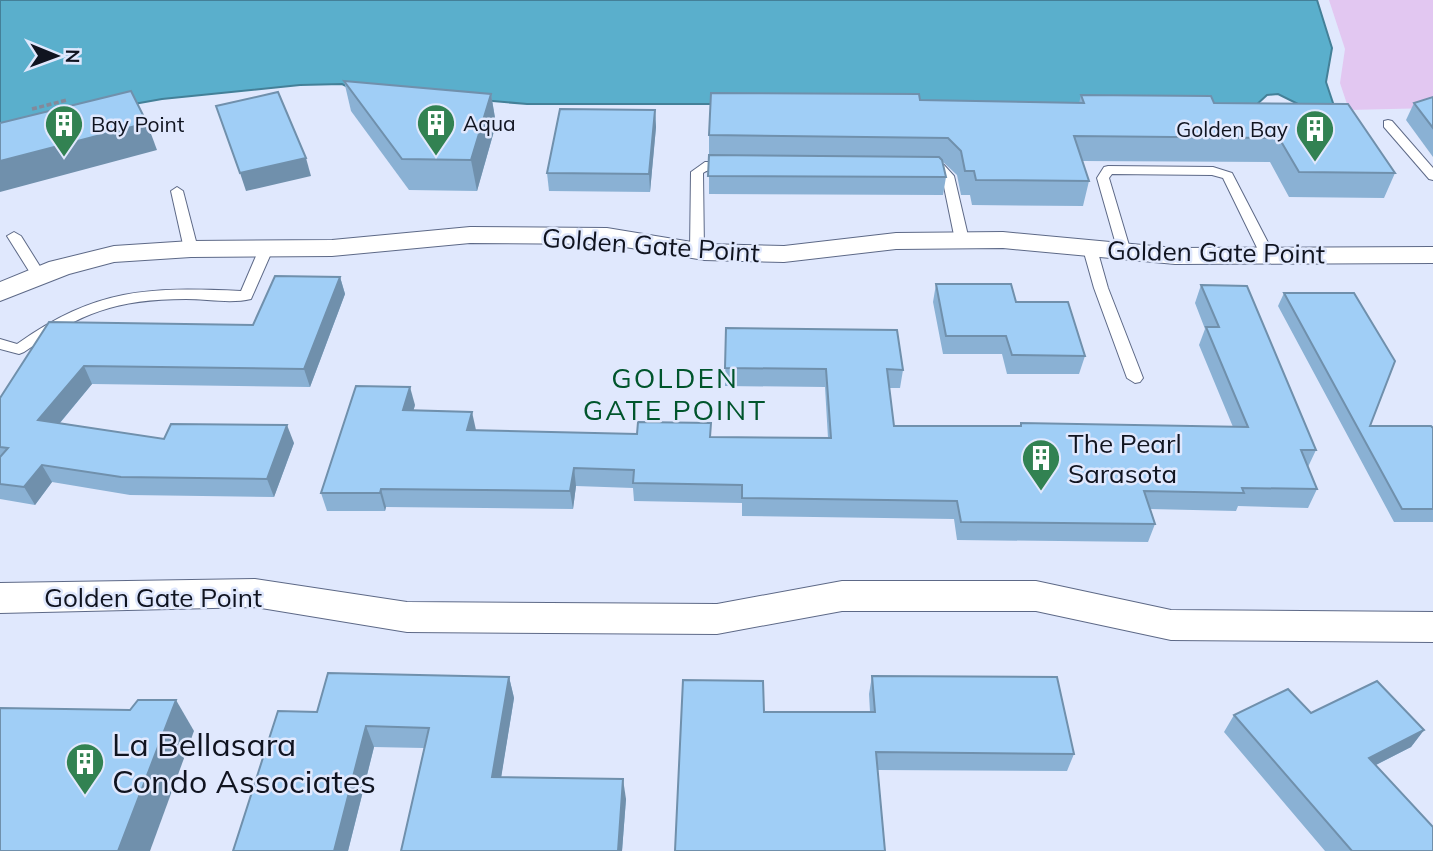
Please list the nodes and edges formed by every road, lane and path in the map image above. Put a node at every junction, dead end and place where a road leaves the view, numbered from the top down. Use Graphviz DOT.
graph roads {
  1 [pos="68,100"];
  2 [pos="51,104"];
  3 [pos="32,109"];
  4 [pos="54,112"];
  5 [pos="1388,124"];
  6 [pos="747,166"];
  7 [pos="912,168"];
  8 [pos="1433,176"];
  9 [pos="177,191"];
  10 [pos="14,236"];
  11 [pos="962,240"];
  12 [pos="191,249"];
  13 [pos="266,249"];
  14 [pos="1090,249"];
  15 [pos="698,251"];
  16 [pos="1124,252"];
  17 [pos="1433,255"];
  18 [pos="1268,256"];
  19 [pos="39,276"];
  20 [pos="0,292"];
  21 [pos="0,344"];
  22 [pos="1135,378"];
  23 [pos="0,598"];
  24 [pos="1433,627"];
  1 -- 2 [label="path"];
  2 -- 3 [label="path"];
  2 -- 4 [label="path"];
  5 -- 8 [label="lane"];
  6 -- 15 [label="lane"];
  7 -- 11 [label="lane"];
  9 -- 12 [label="lane"];
  10 -- 19 [label="lane"];
  11 -- 14 [label="street, Golden Gate Point"];
  11 -- 15 [label="street, Golden Gate Point"];
  12 -- 13 [label="street, Golden Gate Point"];
  12 -- 19 [label="street, Golden Gate Point"];
  13 -- 15 [label="street, Golden Gate Point"];
  13 -- 21 [label="lane"];
  14 -- 16 [label="street, Golden Gate Point"];
  14 -- 22 [label="lane"];
  16 -- 18 [label="street, Golden Gate Point"];
  16 -- 18 [label="lane"];
  17 -- 18 [label="street, Golden Gate Point"];
  19 -- 20 [label="street, Golden Gate Point"];
  23 -- 24 [label="street, Golden Gate Point"];
}
